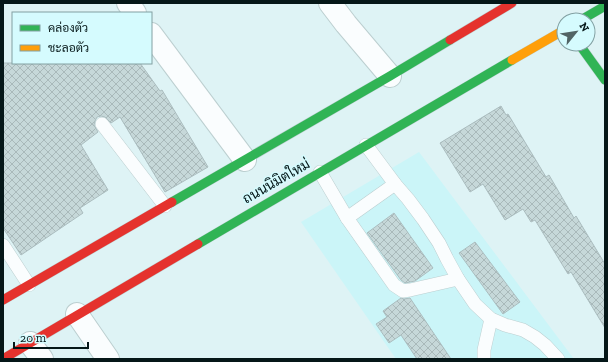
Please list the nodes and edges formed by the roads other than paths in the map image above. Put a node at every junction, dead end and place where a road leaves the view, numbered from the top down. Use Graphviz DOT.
graph roads {
  1 [pos="128,3"];
  2 [pos="330,3"];
  3 [pos="512,3"];
  4 [pos="605,6"];
  5 [pos="134,12"];
  6 [pos="595,12"];
  7 [pos="152,35"];
  8 [pos="556,35"];
  9 [pos="584,52"];
  10 [pos="390,76"];
  11 [pos="605,80"];
  12 [pos="102,124"];
  13 [pos="366,145"];
  14 [pos="245,160"];
  15 [pos="320,172"];
  16 [pos="395,184"];
  17 [pos="165,206"];
  18 [pos="347,218"];
  19 [pos="3,245"];
  20 [pos="458,279"];
  21 [pos="29,285"];
  22 [pos="3,300"];
  23 [pos="77,314"];
  24 [pos="491,318"];
  25 [pos="36,351"];
  26 [pos="3,359"];
  27 [pos="108,359"];
  28 [pos="484,359"];
  29 [pos="558,359"];
  1 -- 5 [label="street"];
  2 -- 10 [label="street"];
  3 -- 10 [label="main road"];
  4 -- 6 [label="main road"];
  7 -- 14 [label="street"];
  8 -- 13 [label="main road, ถนนนิมิตใหม่"];
  9 -- 11 [label="main road"];
  10 -- 14 [label="main road"];
  12 -- 17 [label="lane"];
  13 -- 15 [label="main road, ถนนนิมิตใหม่"];
  13 -- 16 [label="lane"];
  14 -- 17 [label="main road"];
  15 -- 18 [label="lane"];
  15 -- 23 [label="main road, ถนนนิมิตใหม่"];
  16 -- 18 [label="lane"];
  16 -- 20 [label="lane"];
  17 -- 21 [label="main road"];
  18 -- 20 [label="lane"];
  19 -- 21 [label="lane"];
  20 -- 24 [label="lane"];
  21 -- 22 [label="main road"];
  23 -- 25 [label="main road, ถนนนิมิตใหม่"];
  23 -- 27 [label="street"];
  24 -- 28 [label="lane"];
  24 -- 29 [label="lane"];
  25 -- 26 [label="main road, ถนนนิมิตใหม่"];
}
